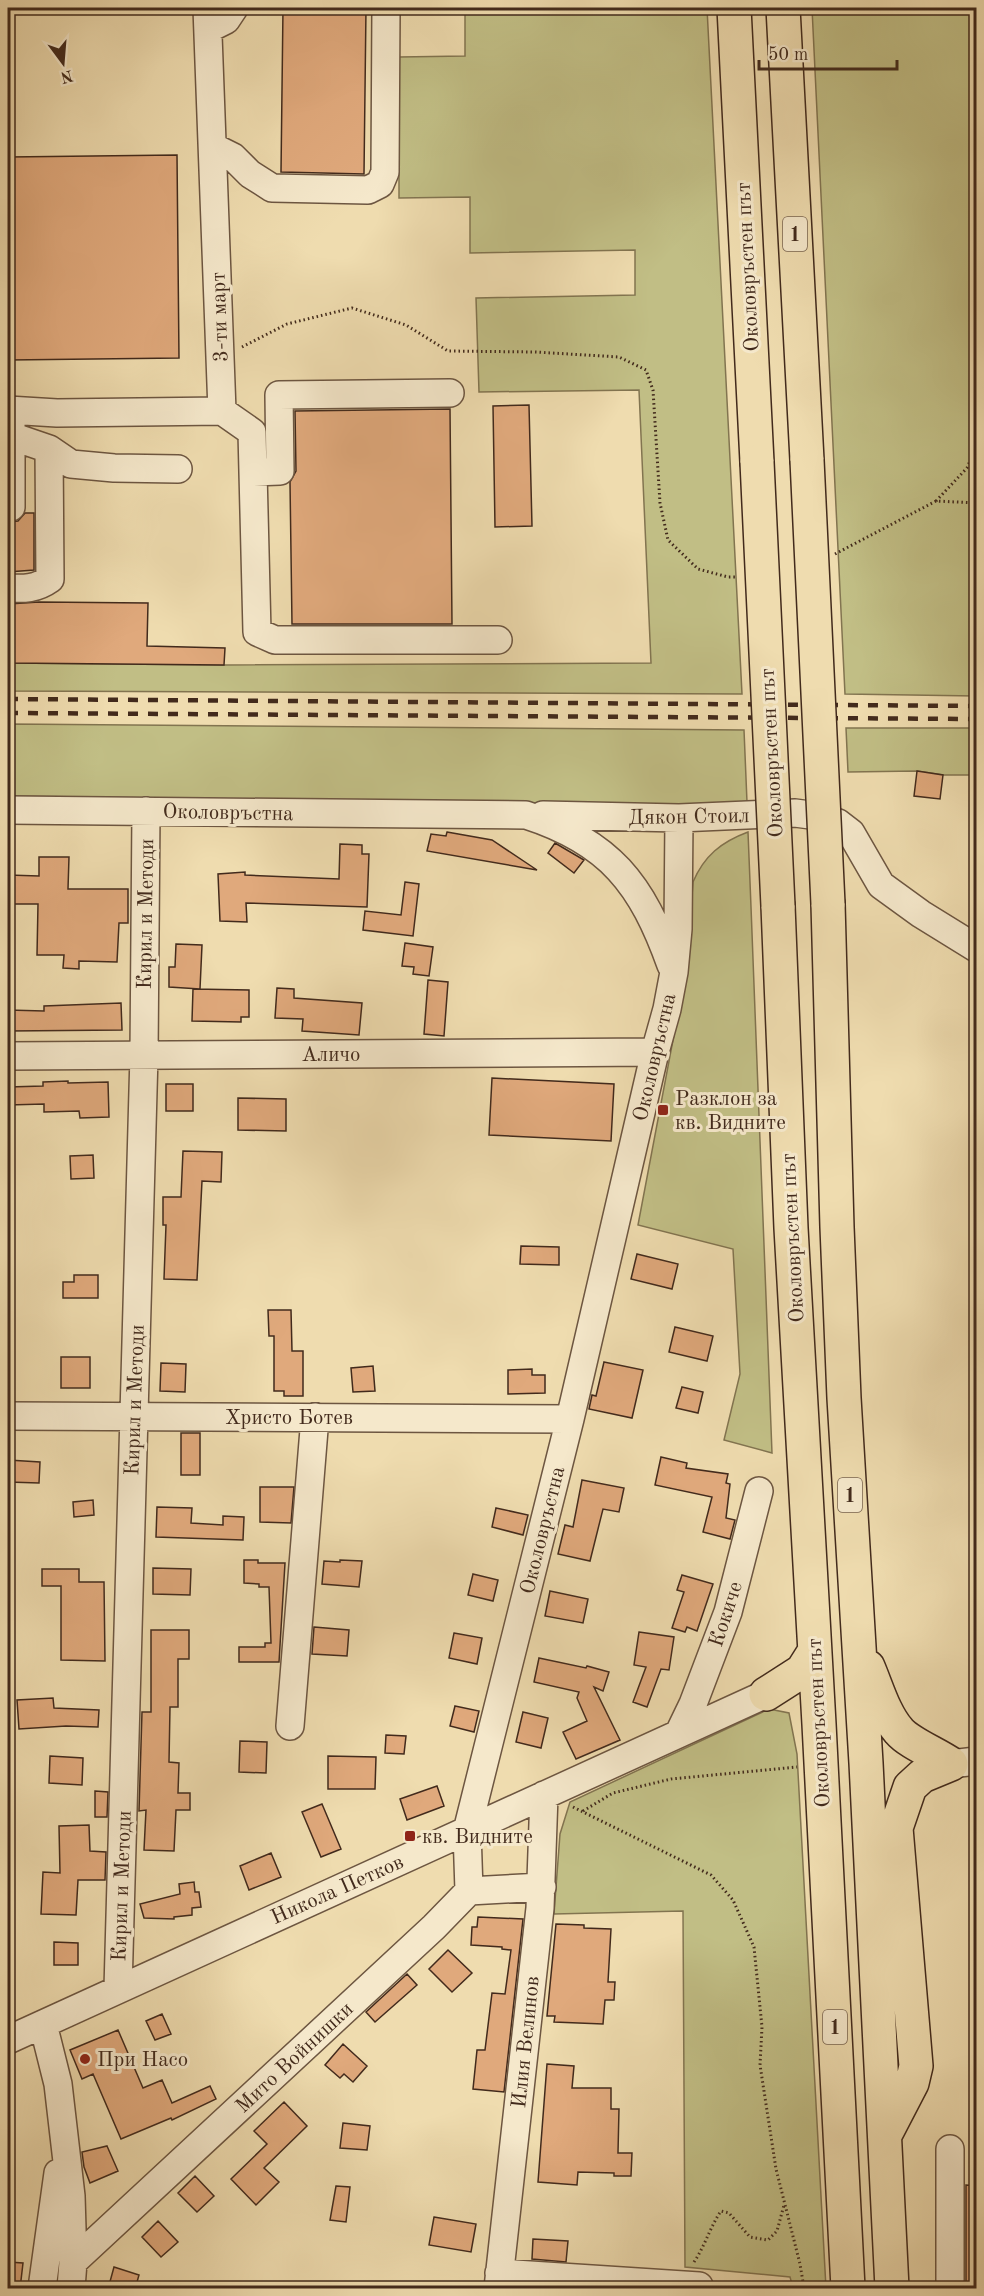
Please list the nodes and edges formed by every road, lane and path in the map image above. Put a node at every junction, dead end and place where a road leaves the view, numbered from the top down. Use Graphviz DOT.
graph roads {
  1 [pos="234,8"];
  2 [pos="386,8"];
  3 [pos="734,8"];
  4 [pos="783,8"];
  5 [pos="207,18"];
  6 [pos="213,147"];
  7 [pos="220,358"];
  8 [pos="450,393"];
  9 [pos="222,411"];
  10 [pos="9,422"];
  11 [pos="976,447"];
  12 [pos="49,449"];
  13 [pos="178,469"];
  14 [pos="253,472"];
  15 [pos="936,501"];
  16 [pos="976,503"];
  17 [pos="11,507"];
  18 [pos="827,558"];
  19 [pos="740,577"];
  20 [pos="8,588"];
  21 [pos="498,640"];
  22 [pos="8,810"];
  23 [pos="146,811"];
  24 [pos="526,815"];
  25 [pos="679,818"];
  26 [pos="976,948"];
  27 [pos="674,972"];
  28 [pos="655,1053"];
  29 [pos="144,1055"];
  30 [pos="8,1056"];
  31 [pos="8,1416"];
  32 [pos="133,1416"];
  33 [pos="315,1417"];
  34 [pos="570,1419"];
  35 [pos="759,1491"];
  36 [pos="859,1647"];
  37 [pos="814,1652"];
  38 [pos="765,1694"];
  39 [pos="819,1724"];
  40 [pos="290,1726"];
  41 [pos="679,1733"];
  42 [pos="964,1762"];
  43 [pos="799,1767"];
  44 [pos="544,1795"];
  45 [pos="583,1811"];
  46 [pos="467,1831"];
  47 [pos="542,1887"];
  48 [pos="469,1891"];
  49 [pos="118,1989"];
  50 [pos="43,2024"];
  51 [pos="8,2040"];
  52 [pos="63,2133"];
  53 [pos="884,2136"];
  54 [pos="950,2149"];
  55 [pos="784,2204"];
  56 [pos="73,2262"];
  57 [pos="499,2281"];
  58 [pos="672,2285"];
  59 [pos="699,2286"];
  60 [pos="42,2289"];
  61 [pos="71,2289"];
  62 [pos="804,2289"];
  63 [pos="848,2289"];
  64 [pos="892,2289"];
  65 [pos="950,2289"];
  1 -- 5 [label="street"];
  2 -- 6 [label="street"];
  3 -- 37 [label="highway, Околовръстен път / 1, bridge"];
  4 -- 36 [label="highway, 1, bridge"];
  5 -- 6 [label="street, 3-ти март"];
  6 -- 7 [label="street, 3-ти март"];
  7 -- 9 [label="street, 3-ти март"];
  7 -- 19 [label="path"];
  8 -- 14 [label="street"];
  9 -- 10 [label="street"];
  9 -- 14 [label="street"];
  10 -- 12 [label="street"];
  10 -- 17 [label="street"];
  11 -- 15 [label="path"];
  12 -- 13 [label="street"];
  12 -- 20 [label="street"];
  14 -- 21 [label="street"];
  15 -- 16 [label="path"];
  15 -- 18 [label="path"];
  22 -- 23 [label="street, Околовръстна"];
  23 -- 24 [label="street, Околовръстна"];
  23 -- 29 [label="street, Кирил и Методи"];
  24 -- 25 [label="street, Дякон Стоил"];
  24 -- 27 [label="street, Околовръстна"];
  25 -- 26 [label="street, Дякон Стоил"];
  25 -- 27 [label="street"];
  27 -- 28 [label="street, Околовръстна"];
  28 -- 29 [label="street, Аличо"];
  28 -- 34 [label="street, Околовръстна"];
  29 -- 30 [label="street, Аличо"];
  29 -- 32 [label="street, Кирил и Методи"];
  31 -- 32 [label="street, Христо Ботев"];
  32 -- 33 [label="street, Христо Ботев"];
  32 -- 49 [label="street, Кирил и Методи"];
  33 -- 34 [label="street, Христо Ботев"];
  33 -- 40 [label="street"];
  34 -- 46 [label="street, Околовръстна"];
  35 -- 41 [label="street, Кокиче"];
  36 -- 42 [label="highway"];
  36 -- 53 [label="highway, 1"];
  37 -- 38 [label="highway"];
  37 -- 39 [label="highway, Околовръстен път / 1"];
  38 -- 39 [label="highway"];
  38 -- 41 [label="street, Никола Петков"];
  39 -- 63 [label="highway, Околовръстен път / 1"];
  41 -- 44 [label="street, Никола Петков"];
  42 -- 53 [label="highway"];
  43 -- 45 [label="path"];
  44 -- 45 [label="path"];
  44 -- 46 [label="street, Никола Петков"];
  44 -- 47 [label="street, Илия Велинов"];
  45 -- 55 [label="path"];
  46 -- 48 [label="street"];
  46 -- 49 [label="street, Никола Петков"];
  47 -- 48 [label="street"];
  47 -- 57 [label="street, Илия Велинов"];
  48 -- 56 [label="street, Мито Войнишки"];
  49 -- 50 [label="street, Никола Петков"];
  50 -- 51 [label="street, Никола Петков"];
  50 -- 52 [label="street"];
  52 -- 56 [label="street"];
  52 -- 60 [label="street"];
  53 -- 64 [label="highway, 1"];
  54 -- 65 [label="street"];
  55 -- 58 [label="path"];
  55 -- 62 [label="path"];
  56 -- 61 [label="street"];
  57 -- 58 [label="street"];
  58 -- 59 [label="street"];
}
